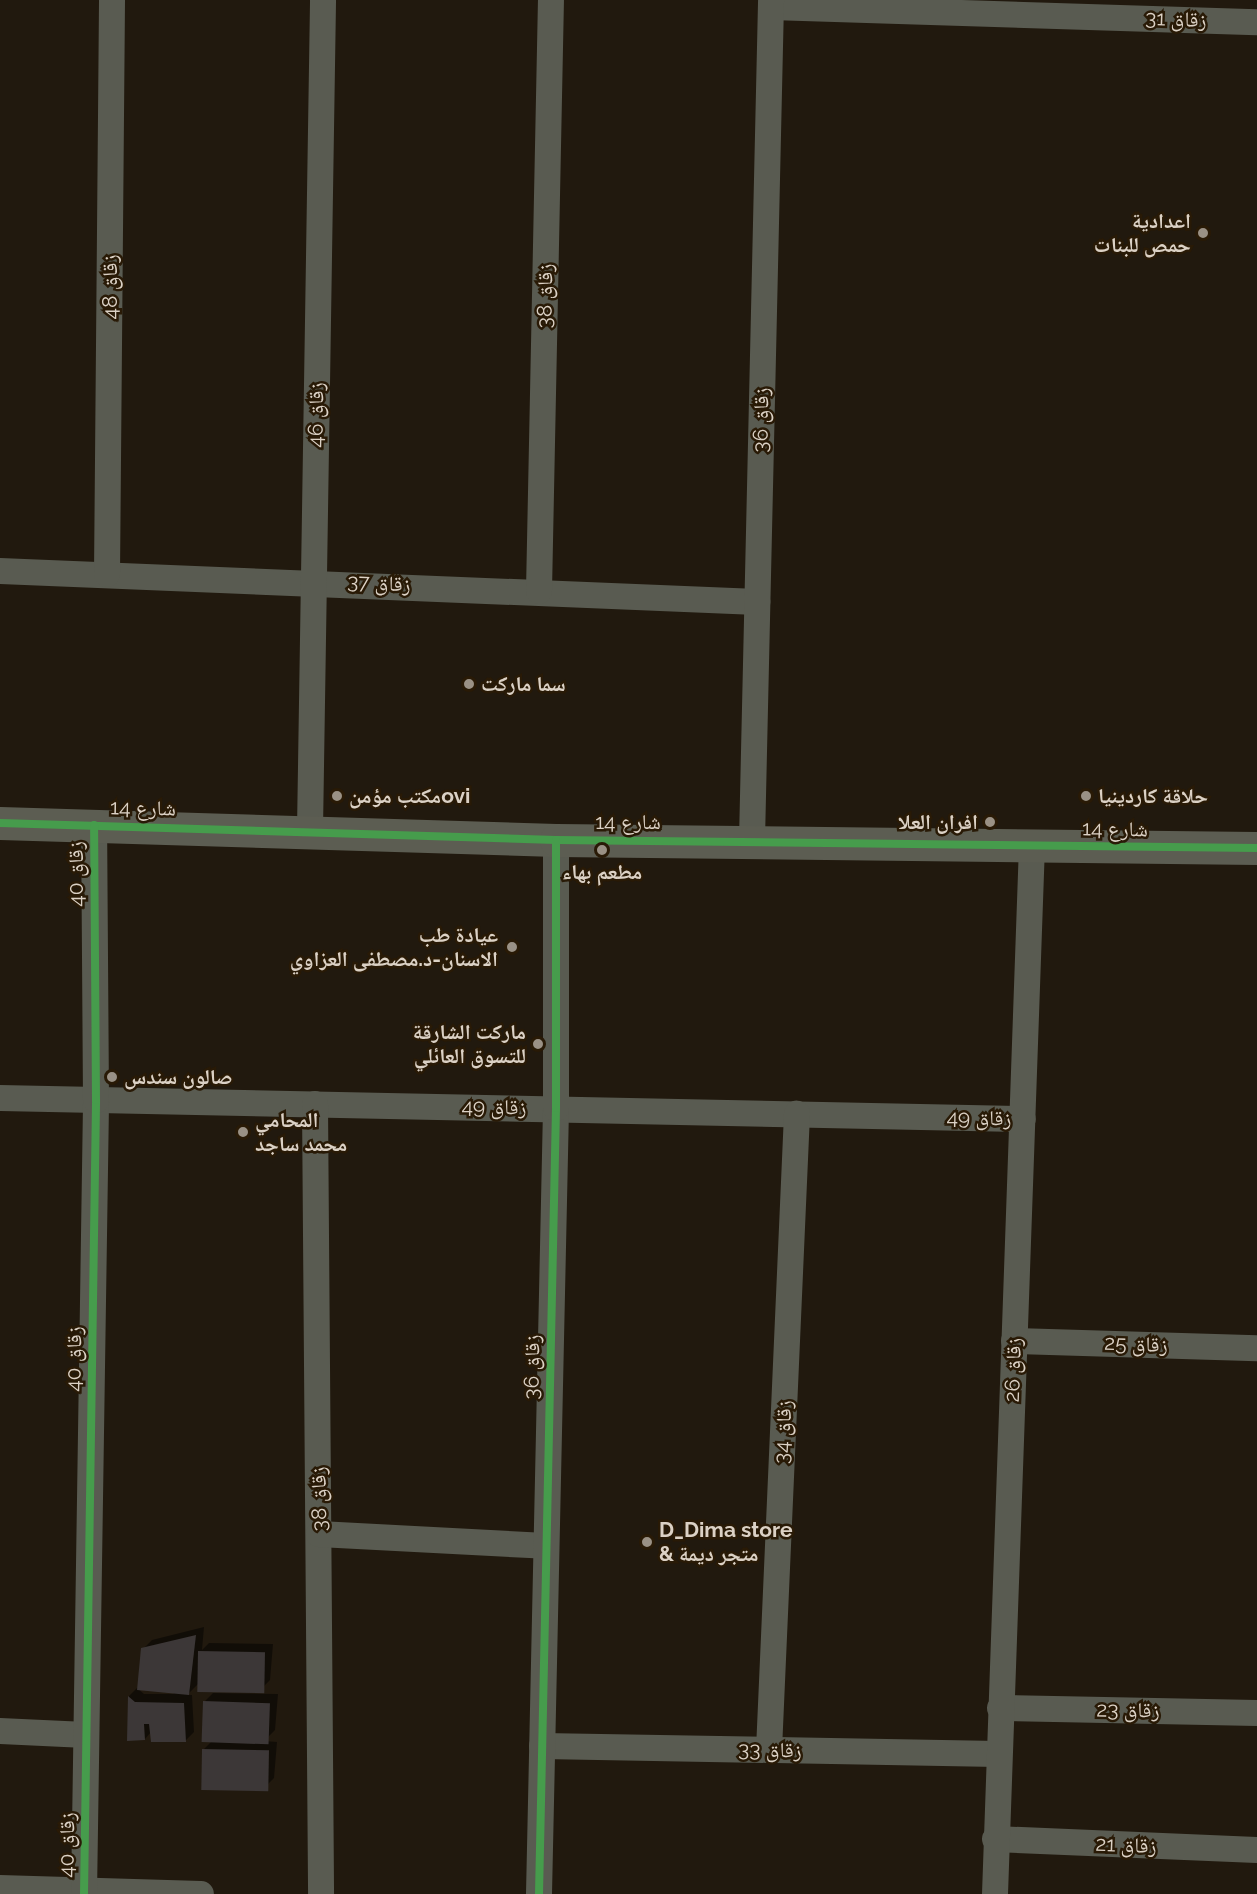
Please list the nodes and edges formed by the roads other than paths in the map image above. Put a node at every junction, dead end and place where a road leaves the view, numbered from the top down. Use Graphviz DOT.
graph roads {
  1 [pos="112,0"];
  2 [pos="323,0"];
  3 [pos="551,0"];
  4 [pos="771,4"];
  5 [pos="1257,22"];
  6 [pos="0,571"];
  7 [pos="107,574"];
  8 [pos="314,580"];
  9 [pos="539,591"];
  10 [pos="757,602"];
  11 [pos="0,823"];
  12 [pos="94,825"];
  13 [pos="310,830"];
  14 [pos="556,840"];
  15 [pos="752,840"];
  16 [pos="1032,846"];
  17 [pos="1257,848"];
  18 [pos="0,1098"];
  19 [pos="96,1100"];
  20 [pos="315,1104"];
  21 [pos="556,1108"];
  22 [pos="797,1114"];
  23 [pos="1023,1119"];
  24 [pos="1014,1341"];
  25 [pos="1257,1348"];
  26 [pos="319,1534"];
  27 [pos="546,1546"];
  28 [pos="1000,1708"];
  29 [pos="1257,1713"];
  30 [pos="0,1731"];
  31 [pos="86,1735"];
  32 [pos="542,1746"];
  33 [pos="769,1750"];
  34 [pos="998,1754"];
  35 [pos="994,1839"];
  36 [pos="1257,1850"];
  37 [pos="0,1888"];
  38 [pos="84,1892"];
  39 [pos="201,1894"];
  40 [pos="321,1894"];
  41 [pos="539,1894"];
  42 [pos="995,1894"];
  1 -- 7 [label="street, زقاق 48"];
  2 -- 8 [label="street, زقاق 46"];
  3 -- 9 [label="street, زقاق 38"];
  4 -- 5 [label="street, زقاق 31"];
  4 -- 10 [label="street, زقاق 36"];
  6 -- 7 [label="street, زقاق 37"];
  7 -- 8 [label="street, زقاق 37"];
  8 -- 9 [label="street, زقاق 37"];
  8 -- 13 [label="street, زقاق 46"];
  9 -- 10 [label="street, زقاق 37"];
  10 -- 15 [label="street, زقاق 36"];
  11 -- 12 [label="street, شارع 14"];
  12 -- 13 [label="street, شارع 14"];
  12 -- 19 [label="street, زقاق 40"];
  13 -- 14 [label="street, شارع 14"];
  14 -- 15 [label="street, شارع 14"];
  14 -- 21 [label="street, زقاق 36"];
  15 -- 16 [label="street, شارع 14"];
  16 -- 17 [label="street, شارع 14"];
  16 -- 23 [label="street, زقاق 26"];
  18 -- 19 [label="street, زقاق 49"];
  19 -- 20 [label="street, زقاق 49"];
  19 -- 31 [label="street, زقاق 40"];
  20 -- 21 [label="street, زقاق 49"];
  20 -- 26 [label="street, زقاق 38"];
  21 -- 22 [label="street, زقاق 49"];
  21 -- 27 [label="street, زقاق 36"];
  22 -- 23 [label="street, زقاق 49"];
  22 -- 33 [label="street, زقاق 34"];
  23 -- 24 [label="street, زقاق 26"];
  24 -- 25 [label="street, زقاق 25"];
  24 -- 28 [label="street, زقاق 26"];
  26 -- 27 [label="street"];
  26 -- 40 [label="street, زقاق 38"];
  27 -- 32 [label="street, زقاق 36"];
  28 -- 29 [label="street, زقاق 23"];
  28 -- 34 [label="street, زقاق 26"];
  30 -- 31 [label="street"];
  31 -- 38 [label="street, زقاق 40"];
  32 -- 33 [label="street, زقاق 33"];
  32 -- 41 [label="street, زقاق 36"];
  33 -- 34 [label="street, زقاق 33"];
  34 -- 35 [label="street, زقاق 26"];
  35 -- 36 [label="street, زقاق 21"];
  35 -- 42 [label="street, زقاق 26"];
  37 -- 38 [label="street"];
  38 -- 39 [label="street"];
}
